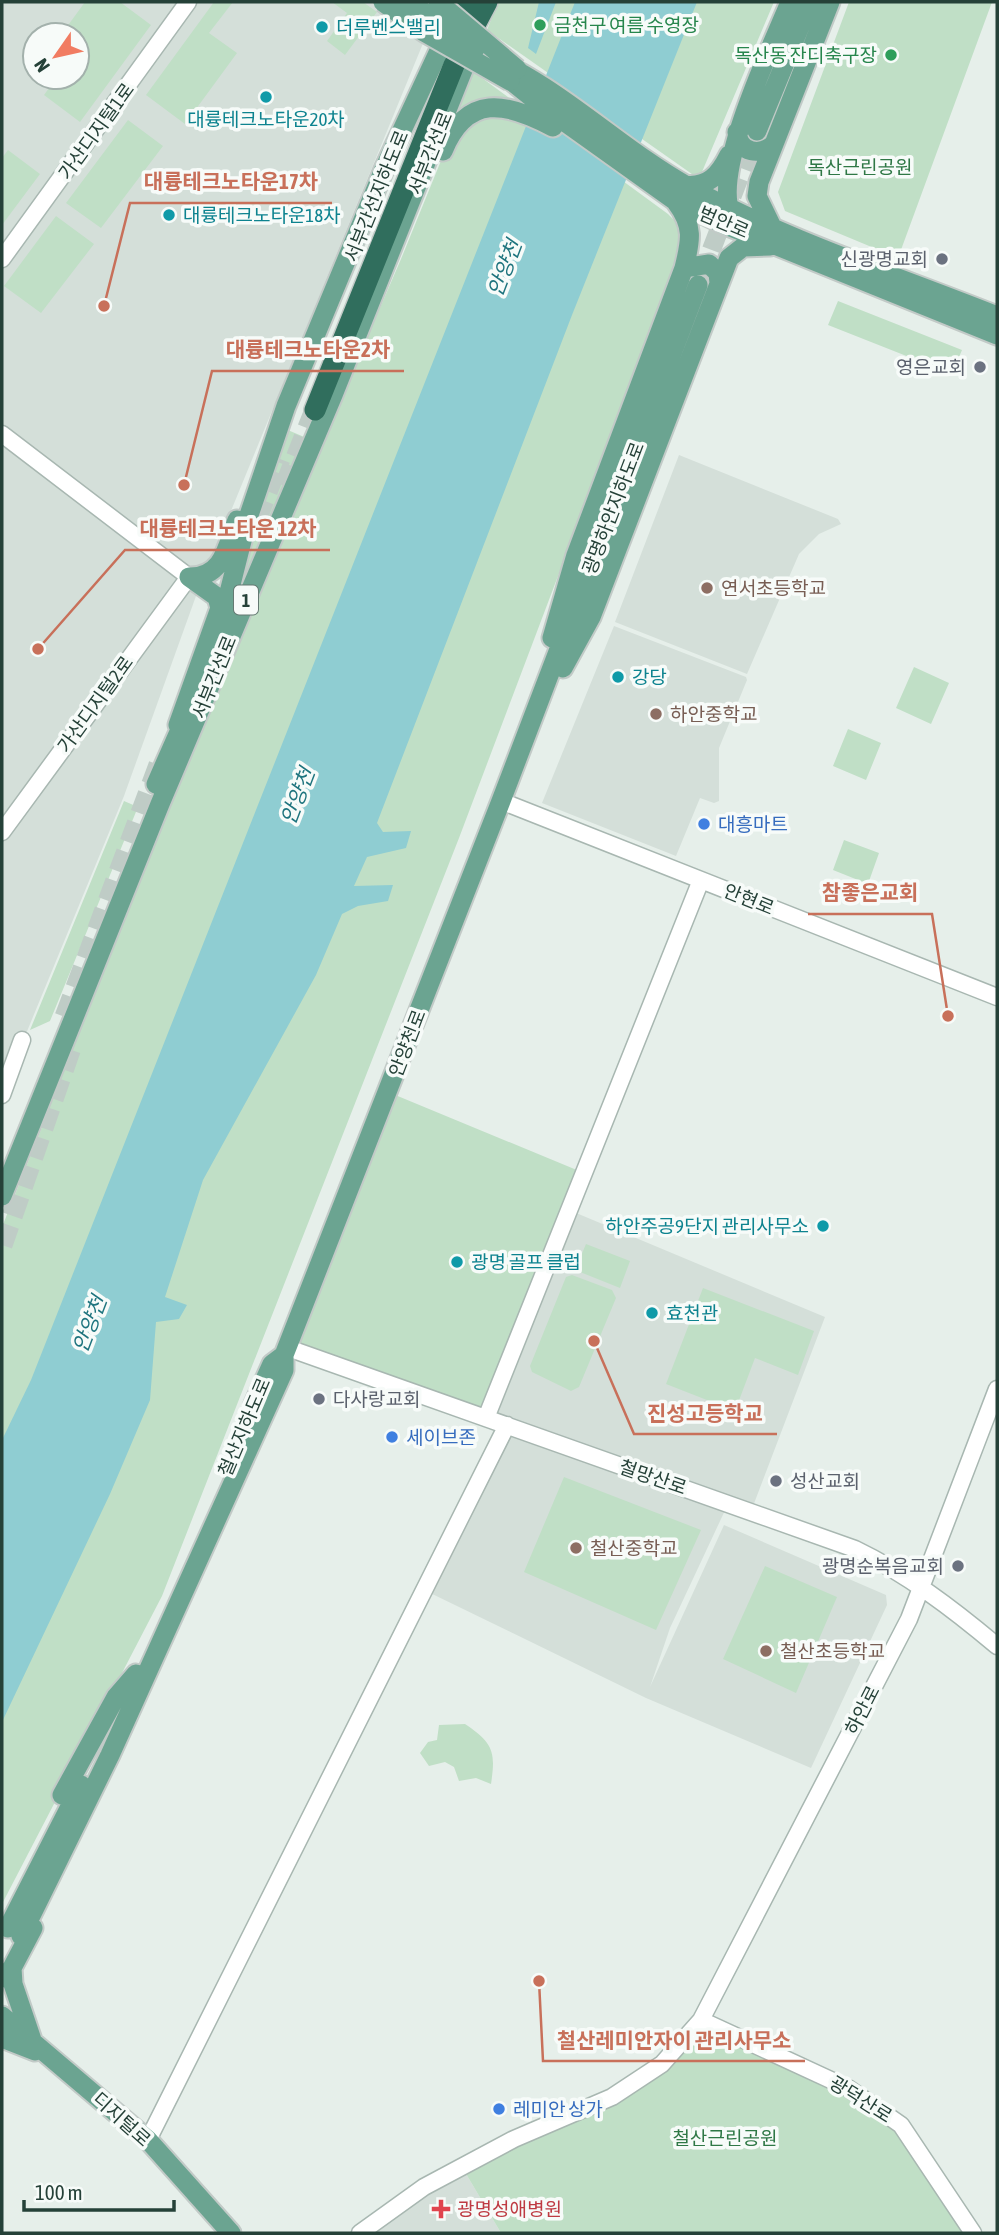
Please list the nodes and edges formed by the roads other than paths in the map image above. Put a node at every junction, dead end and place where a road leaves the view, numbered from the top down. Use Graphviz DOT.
graph roads {
  1 [pos="188,2"];
  2 [pos="383,2"];
  3 [pos="410,2"];
  4 [pos="440,2"];
  5 [pos="464,2"];
  6 [pos="487,2"];
  7 [pos="790,2"];
  8 [pos="810,2"];
  9 [pos="830,2"];
  10 [pos="417,35"];
  11 [pos="513,75"];
  12 [pos="418,97"];
  13 [pos="757,131"];
  14 [pos="736,137"];
  15 [pos="587,138"];
  16 [pos="774,144"];
  17 [pos="715,210"];
  18 [pos="772,227"];
  19 [pos="782,247"];
  20 [pos="2,259"];
  21 [pos="684,268"];
  22 [pos="719,284"];
  23 [pos="698,285"];
  24 [pos="997,316"];
  25 [pos="997,335"];
  26 [pos="332,395"];
  27 [pos="2,434"];
  28 [pos="272,443"];
  29 [pos="189,578"];
  30 [pos="528,730"];
  31 [pos="171,747"];
  32 [pos="501,801"];
  33 [pos="2,832"];
  34 [pos="701,880"];
  35 [pos="997,997"];
  36 [pos="22,1040"];
  37 [pos="2,1096"];
  38 [pos="2,1167"];
  39 [pos="2,1196"];
  40 [pos="286,1352"];
  41 [pos="997,1390"];
  42 [pos="486,1418"];
  43 [pos="506,1425"];
  44 [pos="919,1587"];
  45 [pos="997,1646"];
  46 [pos="9,1947"];
  47 [pos="2,2016"];
  48 [pos="701,2020"];
  49 [pos="2,2038"];
  50 [pos="32,2040"];
  51 [pos="52,2057"];
  52 [pos="148,2140"];
  53 [pos="231,2233"];
  54 [pos="360,2233"];
  55 [pos="973,2233"];
  1 -- 20 [label="street, 가산디지털1로"];
  2 -- 11 [label="main road, bridge"];
  3 -- 11 [label="main road, 범안로, bridge"];
  4 -- 10 [label="street"];
  4 -- 11 [label="main road, bridge"];
  5 -- 6 [label="highway, 서부간선지하도로"];
  5 -- 12 [label="main road, 서부간선로 / 1"];
  6 -- 26 [label="main road, 서부간선로 / 1"];
  7 -- 14 [label="main road"];
  8 -- 13 [label="main road"];
  9 -- 16 [label="main road"];
  10 -- 12 [label="main road"];
  11 -- 15 [label="main road, 범안로"];
  11 -- 17 [label="main road, 범안로"];
  12 -- 28 [label="main road, 서부간선로 / 1"];
  14 -- 16 [label="main road"];
  14 -- 17 [label="main road"];
  14 -- 17 [label="main road"];
  15 -- 17 [label="main road, 범안로"];
  15 -- 26 [label="main road"];
  16 -- 17 [label="main road"];
  16 -- 18 [label="main road"];
  17 -- 18 [label="main road, 범안로"];
  17 -- 19 [label="main road, 범안로"];
  17 -- 21 [label="main road"];
  17 -- 21 [label="main road"];
  17 -- 22 [label="main road"];
  18 -- 24 [label="main road, 범안로"];
  19 -- 22 [label="main road"];
  19 -- 25 [label="main road, 범안로"];
  21 -- 22 [label="main road"];
  21 -- 30 [label="main road"];
  22 -- 30 [label="main road"];
  23 -- 30 [label="main road, 광명하안지하도로"];
  26 -- 39 [label="main road, 서부간선로 / 1"];
  27 -- 29 [label="street"];
  28 -- 29 [label="main road"];
  28 -- 31 [label="main road, 서부간선로 / 1"];
  29 -- 31 [label="main road"];
  29 -- 33 [label="street, 가산디지털2로"];
  30 -- 32 [label="main road, 안양천로"];
  31 -- 38 [label="main road, 서부간선로 / 1"];
  32 -- 34 [label="street, 안현로"];
  32 -- 40 [label="main road, 안양천로"];
  34 -- 35 [label="street, 안현로"];
  34 -- 42 [label="street"];
  36 -- 37 [label="street"];
  40 -- 42 [label="street, 철망산로"];
  40 -- 46 [label="main road, 철산지하도로"];
  41 -- 44 [label="street, 하안로"];
  42 -- 43 [label="street, 철망산로"];
  43 -- 44 [label="street, 철망산로"];
  43 -- 52 [label="street"];
  44 -- 45 [label="street, 철망산로"];
  44 -- 48 [label="street, 하안로"];
  46 -- 50 [label="main road"];
  47 -- 50 [label="main road, 디지털로"];
  48 -- 54 [label="street, 하안로"];
  48 -- 55 [label="street, 광덕산로"];
  49 -- 51 [label="main road"];
  50 -- 51 [label="main road, 디지털로"];
  51 -- 52 [label="main road, 디지털로"];
  52 -- 53 [label="main road, 디지털로"];
}
